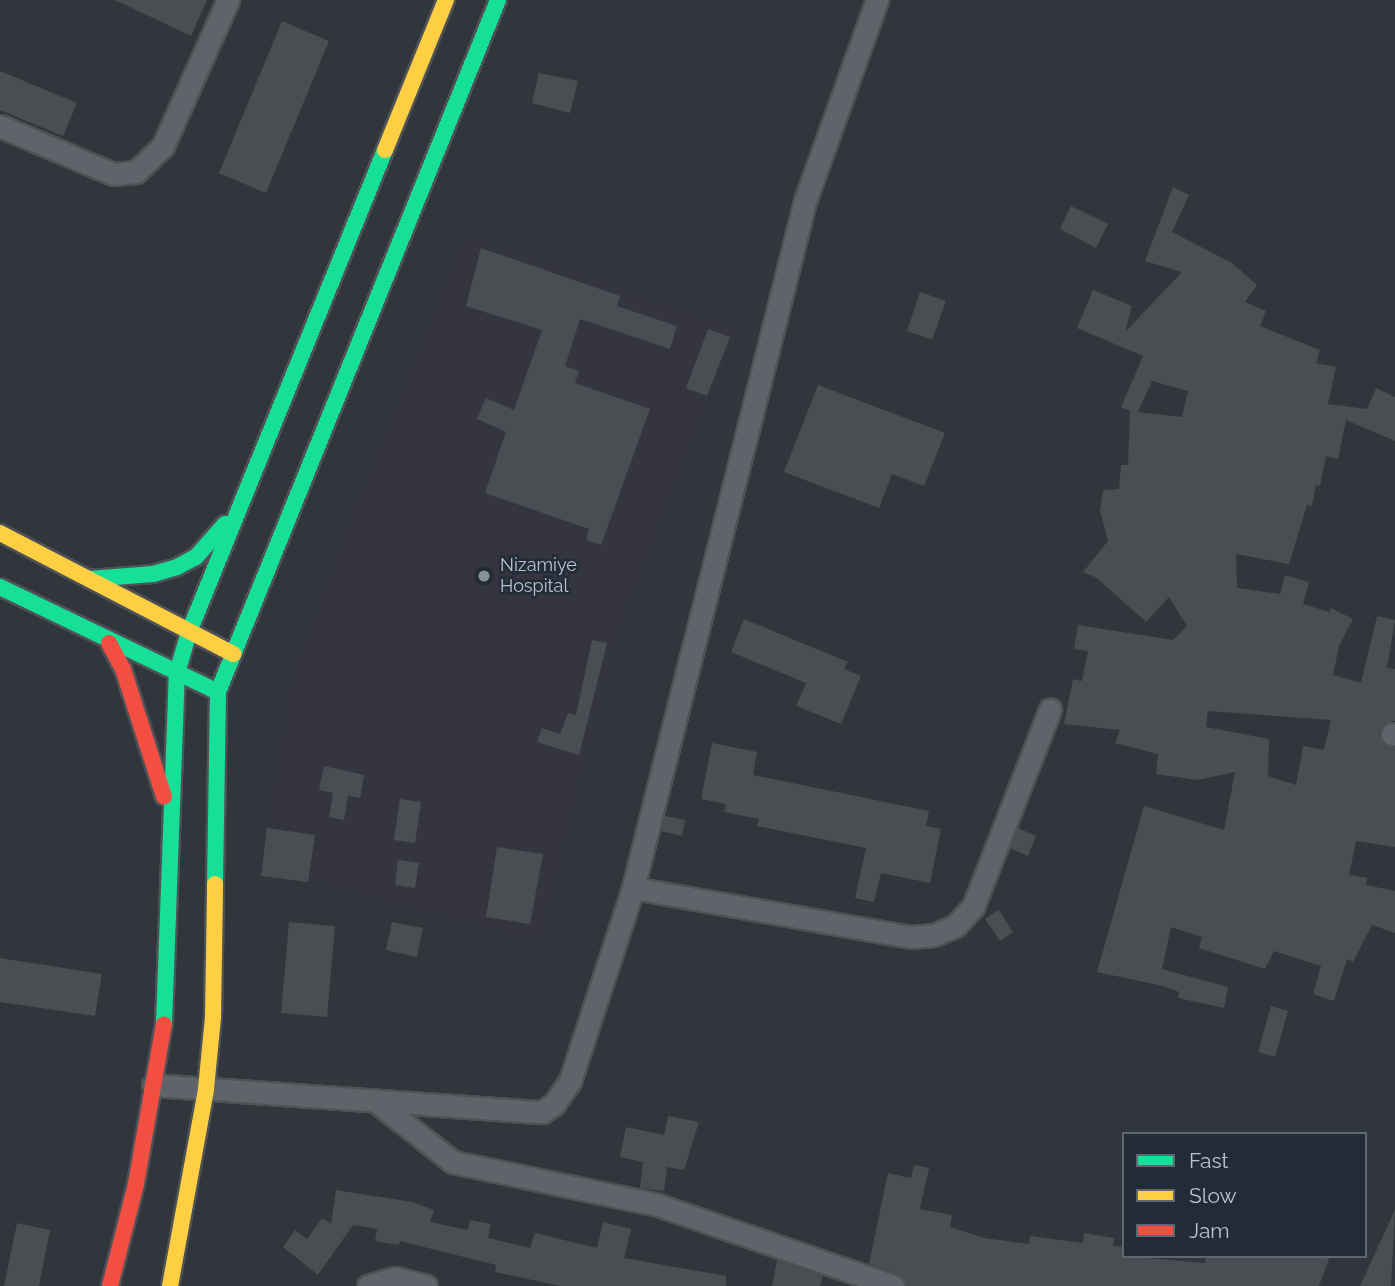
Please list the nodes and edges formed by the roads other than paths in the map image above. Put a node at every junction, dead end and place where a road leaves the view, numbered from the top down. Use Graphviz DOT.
graph roads {
  1 [pos="228,0"];
  2 [pos="446,0"];
  3 [pos="498,0"];
  4 [pos="877,0"];
  5 [pos="0,126"];
  6 [pos="240,508"];
  7 [pos="0,533"];
  8 [pos="89,579"];
  9 [pos="0,587"];
  10 [pos="189,632"];
  11 [pos="110,643"];
  12 [pos="233,654"];
  13 [pos="177,673"];
  14 [pos="218,692"];
  15 [pos="1050,709"];
  16 [pos="171,820"];
  17 [pos="633,888"];
  18 [pos="153,1085"];
  19 [pos="206,1089"];
  20 [pos="378,1102"];
  21 [pos="110,1286"];
  22 [pos="170,1286"];
  23 [pos="368,1286"];
  24 [pos="426,1286"];
  25 [pos="893,1286"];
  1 -- 5 [label="street"];
  2 -- 6 [label="street"];
  3 -- 12 [label="street"];
  4 -- 17 [label="street"];
  6 -- 8 [label="street"];
  6 -- 10 [label="street"];
  7 -- 8 [label="street"];
  8 -- 10 [label="street"];
  9 -- 11 [label="street"];
  10 -- 12 [label="street"];
  10 -- 13 [label="street"];
  11 -- 13 [label="street"];
  11 -- 16 [label="street"];
  12 -- 14 [label="street"];
  13 -- 14 [label="street"];
  13 -- 16 [label="street"];
  14 -- 19 [label="street"];
  15 -- 17 [label="street"];
  16 -- 18 [label="street"];
  17 -- 20 [label="street"];
  18 -- 19 [label="street"];
  18 -- 21 [label="street"];
  19 -- 20 [label="street"];
  19 -- 22 [label="street"];
  20 -- 25 [label="street"];
  23 -- 24 [label="street"];
}
